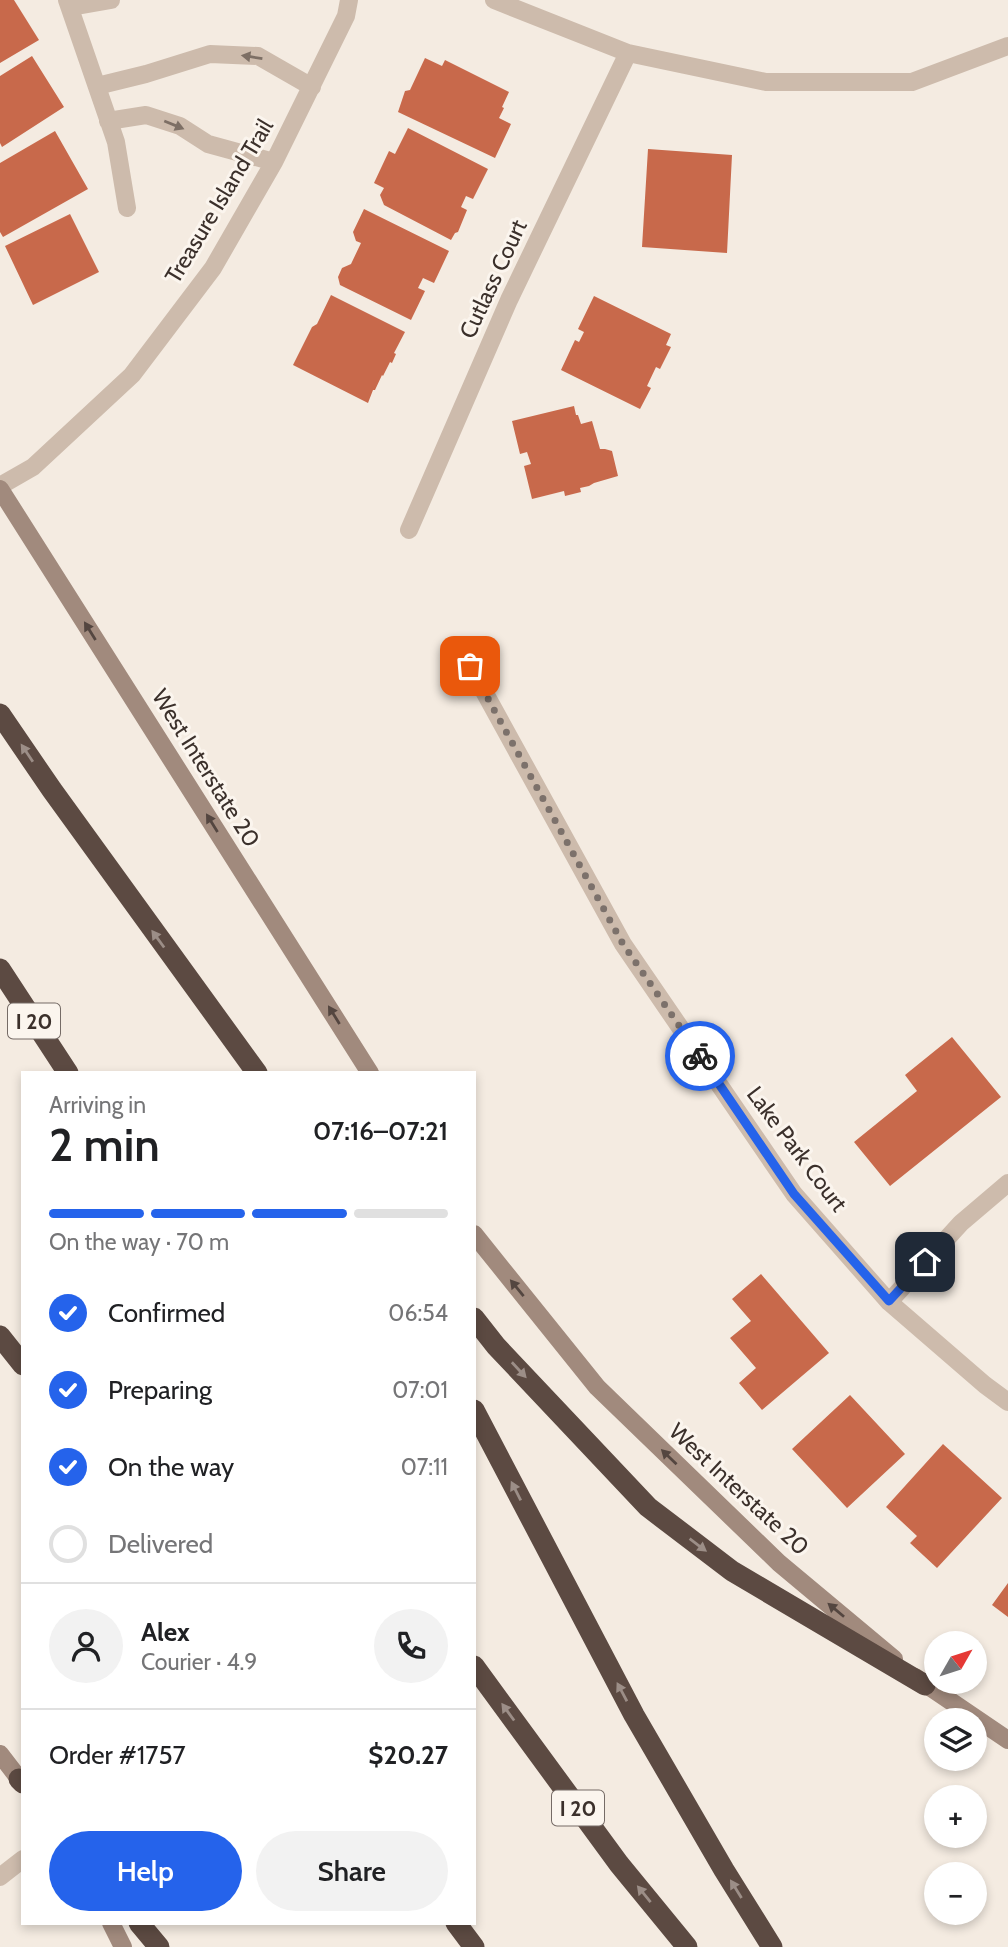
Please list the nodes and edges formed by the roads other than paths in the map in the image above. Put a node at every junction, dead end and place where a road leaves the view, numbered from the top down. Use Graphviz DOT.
graph roads {
  1 [pos="111,0"];
  2 [pos="349,0"];
  3 [pos="494,0"];
  4 [pos="69,4"];
  5 [pos="1008,46"];
  6 [pos="628,53"];
  7 [pos="97,86"];
  8 [pos="312,87"];
  9 [pos="108,121"];
  10 [pos="274,162"];
  11 [pos="127,208"];
  12 [pos="0,487"];
  13 [pos="409,530"];
  14 [pos="470,666"];
  15 [pos="0,714"];
  16 [pos="177,965"];
  17 [pos="0,969"];
  18 [pos="67,1071"];
  19 [pos="256,1071"];
  20 [pos="271,1071"];
  21 [pos="369,1071"];
  22 [pos="1008,1183"];
  23 [pos="476,1236"];
  24 [pos="889,1301"];
  25 [pos="476,1321"];
  26 [pos="0,1336"];
  27 [pos="21,1363"];
  28 [pos="1008,1402"];
  29 [pos="476,1414"];
  30 [pos="476,1669"];
  31 [pos="924,1684"];
  32 [pos="924,1684"];
  33 [pos="939,1694"];
  34 [pos="1008,1740"];
  35 [pos="0,1754"];
  36 [pos="21,1781"];
  37 [pos="21,1861"];
  38 [pos="0,1877"];
  39 [pos="112,1925"];
  40 [pos="141,1925"];
  41 [pos="458,1925"];
  42 [pos="123,1947"];
  43 [pos="159,1947"];
  44 [pos="474,1947"];
  45 [pos="687,1947"];
  46 [pos="772,1947"];
  1 -- 4 [label="street"];
  2 -- 8 [label="street, Treasure Island Trail"];
  3 -- 6 [label="street"];
  4 -- 7 [label="street"];
  5 -- 6 [label="street"];
  6 -- 13 [label="street, Cutlass Court"];
  8 -- 7 [label="street, one-way"];
  7 -- 9 [label="street"];
  8 -- 10 [label="street, Treasure Island Trail"];
  9 -- 10 [label="street, one-way"];
  9 -- 11 [label="street"];
  10 -- 12 [label="street, Treasure Island Trail"];
  21 -- 12 [label="main road, West Interstate 20, one-way"];
  14 -- 24 [label="street, Lake Park Court"];
  16 -- 15 [label="highway, one-way"];
  16 -- 19 [label="highway"];
  16 -- 20 [label="highway"];
  17 -- 18 [label="highway, I 20"];
  22 -- 24 [label="street"];
  31 -- 23 [label="main road, West Interstate 20, one-way"];
  24 -- 28 [label="street, Lake Park Court"];
  25 -- 32 [label="highway, one-way"];
  26 -- 27 [label="highway"];
  46 -- 29 [label="highway, one-way"];
  45 -- 30 [label="highway, I 20, one-way"];
  33 -- 34 [label="main road, West Interstate 20"];
  35 -- 36 [label="main road"];
  37 -- 38 [label="street"];
  39 -- 42 [label="main road"];
  40 -- 43 [label="highway"];
  41 -- 44 [label="highway"];
}
